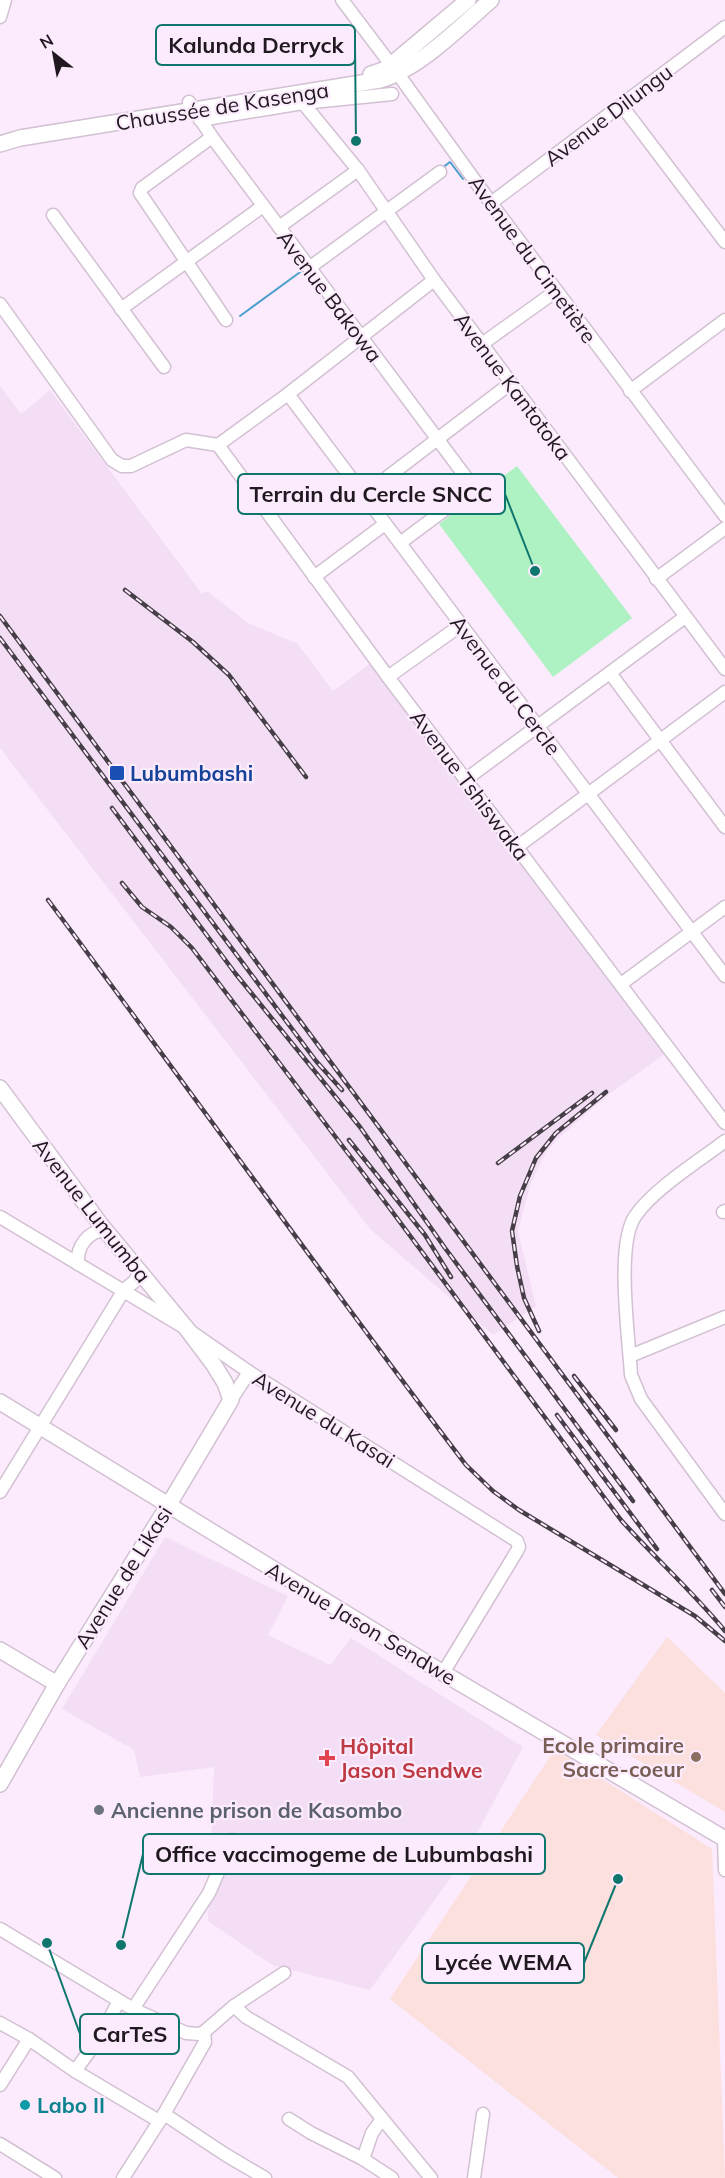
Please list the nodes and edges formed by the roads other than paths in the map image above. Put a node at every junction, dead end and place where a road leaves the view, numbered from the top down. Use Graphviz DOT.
graph roads {
  1 [pos="5,0"];
  2 [pos="342,0"];
  3 [pos="491,0"];
  4 [pos="460,3"];
  5 [pos="0,17"];
  6 [pos="725,27"];
  7 [pos="395,70"];
  8 [pos="392,94"];
  9 [pos="303,103"];
  10 [pos="622,105"];
  11 [pos="194,111"];
  12 [pos="0,133"];
  13 [pos="212,137"];
  14 [pos="0,144"];
  15 [pos="358,171"];
  16 [pos="441,172"];
  17 [pos="490,203"];
  18 [pos="263,206"];
  19 [pos="387,212"];
  20 [pos="53,215"];
  21 [pos="279,227"];
  22 [pos="725,242"];
  23 [pos="185,261"];
  24 [pos="309,268"];
  25 [pos="434,280"];
  26 [pos="556,291"];
  27 [pos="0,304"];
  28 [pos="121,309"];
  29 [pos="226,320"];
  30 [pos="725,320"];
  31 [pos="360,338"];
  32 [pos="482,344"];
  33 [pos="164,367"];
  34 [pos="511,383"];
  35 [pos="630,391"];
  36 [pos="288,394"];
  37 [pos="437,439"];
  38 [pos="218,445"];
  39 [pos="364,495"];
  40 [pos="725,516"];
  41 [pos="386,524"];
  42 [pos="725,528"];
  43 [pos="400,543"];
  44 [pos="314,577"];
  45 [pos="656,579"];
  46 [pos="685,617"];
  47 [pos="461,625"];
  48 [pos="725,669"];
  49 [pos="610,673"];
  50 [pos="388,677"];
  51 [pos="725,692"];
  52 [pos="537,726"];
  53 [pos="660,739"];
  54 [pos="465,780"];
  55 [pos="587,793"];
  56 [pos="725,827"];
  57 [pos="517,846"];
  58 [pos="725,907"];
  59 [pos="691,932"];
  60 [pos="725,976"];
  61 [pos="621,984"];
  62 [pos="0,1088"];
  63 [pos="725,1123"];
  64 [pos="725,1141"];
  65 [pos="0,1217"];
  66 [pos="105,1230"];
  67 [pos="78,1263"];
  68 [pos="139,1272"];
  69 [pos="124,1290"];
  70 [pos="725,1317"];
  71 [pos="187,1329"];
  72 [pos="630,1356"];
  73 [pos="249,1372"];
  74 [pos="231,1400"];
  75 [pos="0,1402"];
  76 [pos="39,1426"];
  77 [pos="0,1492"];
  78 [pos="168,1506"];
  79 [pos="725,1514"];
  80 [pos="0,1650"];
  81 [pos="443,1673"];
  82 [pos="57,1684"];
  83 [pos="0,1784"];
  84 [pos="724,1839"];
  85 [pos="232,1840"];
  86 [pos="725,1870"];
  87 [pos="0,1929"];
  88 [pos="284,1973"];
  89 [pos="119,2001"];
  90 [pos="234,2006"];
  91 [pos="133,2009"];
  92 [pos="0,2023"];
  93 [pos="204,2032"];
  94 [pos="29,2039"];
  95 [pos="75,2071"];
  96 [pos="0,2085"];
  97 [pos="483,2114"];
  98 [pos="161,2118"];
  99 [pos="289,2119"];
  100 [pos="382,2119"];
  101 [pos="0,2144"];
  102 [pos="363,2158"];
  103 [pos="55,2178"];
  104 [pos="123,2178"];
  105 [pos="265,2178"];
  106 [pos="392,2178"];
  107 [pos="431,2178"];
  108 [pos="474,2178"];
  1 -- 5 [label="street"];
  2 -- 7 [label="street, Avenue du Cimetière"];
  3 -- 7 [label="main road, Chaussée de Kasenga"];
  4 -- 7 [label="main road, Chaussée de Kasenga"];
  6 -- 10 [label="street, Avenue Dilungu"];
  7 -- 11 [label="main road, Chaussée de Kasenga"];
  7 -- 17 [label="street, Avenue du Cimetière"];
  8 -- 9 [label="street"];
  9 -- 11 [label="street"];
  9 -- 15 [label="street, Avenue Kantotoka"];
  10 -- 17 [label="street, Avenue Dilungu"];
  10 -- 22 [label="street"];
  11 -- 12 [label="main road, Chaussée de Kasenga"];
  11 -- 13 [label="street, Avenue Bakowa"];
  11 -- 14 [label="main road, Chaussée de Kasenga"];
  13 -- 18 [label="street, Avenue Bakowa"];
  13 -- 23 [label="street"];
  15 -- 19 [label="street, Avenue Kantotoka"];
  15 -- 21 [label="street"];
  16 -- 19 [label="street"];
  17 -- 26 [label="street, Avenue du Cimetière"];
  18 -- 21 [label="street, Avenue Bakowa"];
  18 -- 23 [label="street"];
  19 -- 24 [label="street"];
  19 -- 25 [label="street, Avenue Kantotoka"];
  20 -- 28 [label="street"];
  21 -- 24 [label="street, Avenue Bakowa"];
  23 -- 28 [label="street"];
  23 -- 29 [label="street"];
  24 -- 31 [label="street, Avenue Bakowa"];
  25 -- 31 [label="street"];
  25 -- 32 [label="street, Avenue Kantotoka"];
  26 -- 32 [label="street"];
  26 -- 35 [label="street, Avenue du Cimetière"];
  27 -- 38 [label="street"];
  28 -- 33 [label="street"];
  30 -- 35 [label="street"];
  31 -- 36 [label="street"];
  31 -- 37 [label="street, Avenue Bakowa"];
  32 -- 34 [label="street, Avenue Kantotoka"];
  34 -- 37 [label="street"];
  34 -- 45 [label="street, Avenue Kantotoka"];
  35 -- 40 [label="street, Avenue du Cimetière"];
  36 -- 38 [label="street"];
  36 -- 39 [label="street, Avenue du Cercle"];
  37 -- 39 [label="street"];
  37 -- 43 [label="street, Avenue Bakowa"];
  38 -- 44 [label="street, Avenue Tshiswaka"];
  39 -- 41 [label="street, Avenue du Cercle"];
  41 -- 43 [label="street, Avenue du Cercle"];
  41 -- 44 [label="street"];
  42 -- 45 [label="street"];
  43 -- 47 [label="street, Avenue du Cercle"];
  44 -- 50 [label="street, Avenue Tshiswaka"];
  45 -- 46 [label="street, Avenue Kantotoka"];
  46 -- 48 [label="street, Avenue Kantotoka"];
  46 -- 49 [label="street"];
  47 -- 50 [label="street"];
  47 -- 52 [label="street, Avenue du Cercle"];
  49 -- 52 [label="street"];
  49 -- 53 [label="street"];
  50 -- 54 [label="street, Avenue Tshiswaka"];
  51 -- 53 [label="street"];
  52 -- 54 [label="street"];
  52 -- 55 [label="street, Avenue du Cercle"];
  53 -- 55 [label="street"];
  53 -- 56 [label="street"];
  54 -- 57 [label="street, Avenue Tshiswaka"];
  55 -- 57 [label="street"];
  55 -- 59 [label="street, Avenue du Cercle"];
  57 -- 61 [label="street, Avenue Tshiswaka"];
  58 -- 59 [label="street"];
  59 -- 60 [label="street, Avenue du Cercle"];
  59 -- 61 [label="street"];
  61 -- 63 [label="street, Avenue Tshiswaka"];
  62 -- 66 [label="main road, Avenue Lumumba"];
  64 -- 72 [label="street"];
  65 -- 67 [label="street, Avenue du Kasai"];
  66 -- 67 [label="street"];
  66 -- 68 [label="main road, Avenue Lumumba"];
  67 -- 69 [label="street, Avenue du Kasai"];
  68 -- 69 [label="street"];
  68 -- 71 [label="main road, Avenue Lumumba"];
  69 -- 71 [label="street, Avenue du Kasai"];
  69 -- 76 [label="street"];
  70 -- 72 [label="street"];
  71 -- 73 [label="street, Avenue du Kasai"];
  71 -- 74 [label="main road, Avenue Lumumba"];
  72 -- 79 [label="street"];
  73 -- 74 [label="street, Avenue de Likasi"];
  73 -- 81 [label="street, Avenue du Kasai"];
  74 -- 78 [label="main road, Avenue de Likasi"];
  75 -- 76 [label="main road, Avenue Jason Sendwe"];
  76 -- 77 [label="street"];
  76 -- 78 [label="main road, Avenue Jason Sendwe"];
  78 -- 81 [label="main road, Avenue Jason Sendwe"];
  78 -- 82 [label="main road, Avenue de Likasi"];
  80 -- 82 [label="main road"];
  81 -- 84 [label="main road, Avenue Jason Sendwe"];
  82 -- 83 [label="main road, Avenue de Likasi"];
  84 -- 86 [label="street"];
  85 -- 91 [label="street"];
  87 -- 89 [label="street"];
  88 -- 90 [label="street"];
  89 -- 91 [label="street"];
  89 -- 95 [label="street"];
  90 -- 93 [label="street"];
  90 -- 100 [label="street"];
  91 -- 93 [label="street"];
  92 -- 94 [label="street"];
  93 -- 98 [label="street"];
  94 -- 95 [label="street"];
  94 -- 96 [label="street"];
  95 -- 98 [label="street"];
  97 -- 108 [label="street"];
  98 -- 104 [label="street"];
  98 -- 105 [label="street"];
  99 -- 102 [label="street"];
  100 -- 102 [label="street"];
  100 -- 107 [label="street"];
  101 -- 103 [label="street"];
  102 -- 106 [label="street"];
}
